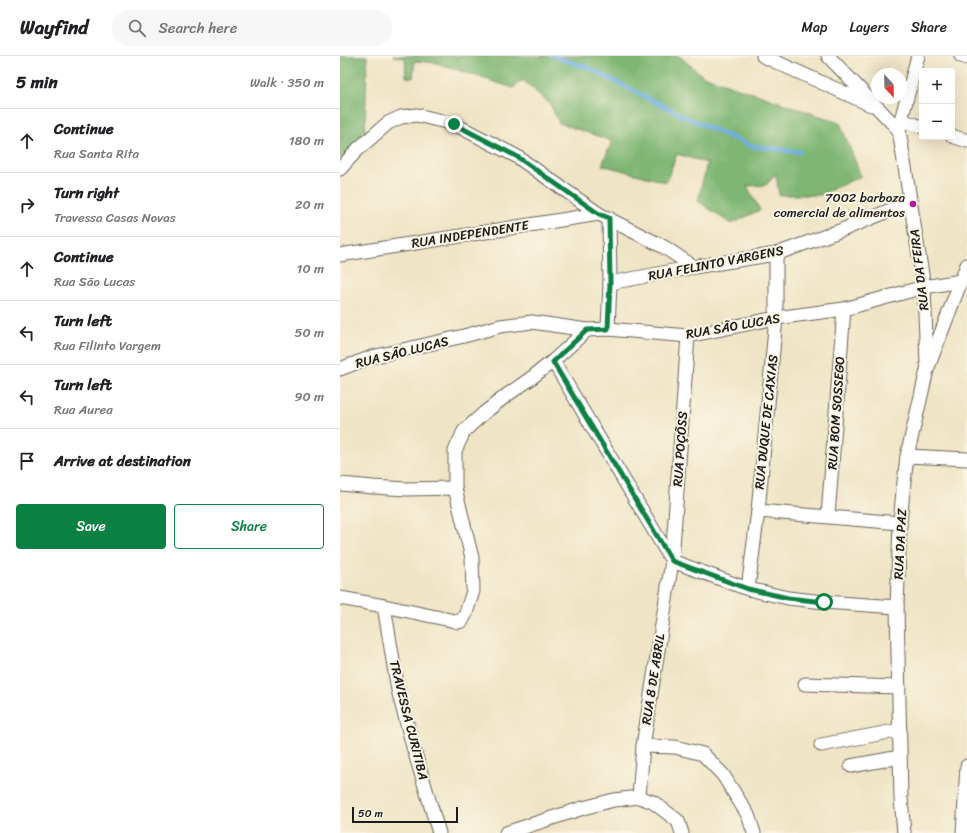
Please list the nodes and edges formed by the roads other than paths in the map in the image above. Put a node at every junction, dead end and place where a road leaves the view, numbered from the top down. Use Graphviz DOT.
graph roads {
  1 [pos="763,56"];
  2 [pos="918,56"];
  3 [pos="961,56"];
  4 [pos="833,58"];
  5 [pos="967,58"];
  6 [pos="879,108"];
  7 [pos="900,125"];
  8 [pos="919,127"];
  9 [pos="955,137"];
  10 [pos="967,141"];
  11 [pos="340,169"];
  12 [pos="910,202"];
  13 [pos="604,216"];
  14 [pos="776,254"];
  15 [pos="340,255"];
  16 [pos="967,265"];
  17 [pos="694,267"];
  18 [pos="961,281"];
  19 [pos="610,283"];
  20 [pos="924,287"];
  21 [pos="844,309"];
  22 [pos="776,318"];
  23 [pos="608,329"];
  24 [pos="587,330"];
  25 [pos="688,336"];
  26 [pos="553,362"];
  27 [pos="340,369"];
  28 [pos="927,370"];
  29 [pos="907,456"];
  30 [pos="967,459"];
  31 [pos="340,484"];
  32 [pos="455,488"];
  33 [pos="758,511"];
  34 [pos="828,516"];
  35 [pos="900,523"];
  36 [pos="672,561"];
  37 [pos="748,589"];
  38 [pos="340,598"];
  39 [pos="384,606"];
  40 [pos="897,607"];
  41 [pos="806,684"];
  42 [pos="899,687"];
  43 [pos="900,730"];
  44 [pos="821,745"];
  45 [pos="643,746"];
  46 [pos="900,757"];
  47 [pos="851,766"];
  48 [pos="967,766"];
  49 [pos="639,797"];
  50 [pos="439,833"];
  51 [pos="506,833"];
  52 [pos="682,833"];
  53 [pos="754,833"];
  54 [pos="904,833"];
  55 [pos="963,833"];
  1 -- 6 [label="street"];
  2 -- 7 [label="street"];
  3 -- 5 [label="street"];
  4 -- 6 [label="street"];
  6 -- 7 [label="street"];
  7 -- 8 [label="street"];
  7 -- 12 [label="street, RUA DA FEIRA"];
  9 -- 10 [label="street"];
  11 -- 13 [label="street"];
  12 -- 14 [label="street, RUA FELINTO VARGENS"];
  12 -- 20 [label="street, RUA DA FEIRA"];
  13 -- 15 [label="street, RUA INDEPENDENTE"];
  13 -- 17 [label="street"];
  13 -- 19 [label="street"];
  14 -- 17 [label="street, RUA FELINTO VARGENS"];
  14 -- 22 [label="street, RUA DUQUE DE CAXIAS"];
  16 -- 18 [label="street, RUA DA PAZ"];
  17 -- 19 [label="street, RUA FELINTO VARGENS"];
  18 -- 20 [label="street, RUA SÃO LUCAS"];
  18 -- 28 [label="street, RUA DA PAZ"];
  19 -- 23 [label="street"];
  20 -- 21 [label="street, RUA SÃO LUCAS"];
  20 -- 28 [label="street, RUA DA FEIRA"];
  21 -- 22 [label="street, RUA SÃO LUCAS"];
  21 -- 34 [label="street, RUA BOM SOSSEGO"];
  22 -- 25 [label="street, RUA SÃO LUCAS"];
  22 -- 33 [label="street, RUA DUQUE DE CAXIAS"];
  23 -- 24 [label="street, RUA SÃO LUCAS"];
  23 -- 25 [label="street, RUA SÃO LUCAS"];
  24 -- 26 [label="street"];
  24 -- 27 [label="street, RUA SÃO LUCAS"];
  25 -- 36 [label="street, RUA POÇÕSS"];
  26 -- 32 [label="street"];
  26 -- 36 [label="street"];
  28 -- 29 [label="street, RUA DA PAZ"];
  29 -- 30 [label="street"];
  29 -- 35 [label="street, RUA DA PAZ"];
  31 -- 32 [label="street"];
  32 -- 39 [label="street"];
  33 -- 34 [label="street"];
  33 -- 37 [label="street, RUA DUQUE DE CAXIAS"];
  34 -- 35 [label="street"];
  35 -- 40 [label="street, RUA DA PAZ"];
  36 -- 37 [label="street"];
  36 -- 45 [label="street, RUA 8 DE ABRIL"];
  37 -- 40 [label="street"];
  38 -- 39 [label="street"];
  39 -- 50 [label="street, TRAVESSA CURITIBA"];
  40 -- 42 [label="street, RUA DA PAZ"];
  41 -- 42 [label="street"];
  42 -- 43 [label="street, RUA DA PAZ"];
  43 -- 44 [label="street"];
  43 -- 46 [label="street, RUA DA PAZ"];
  45 -- 49 [label="street, RUA 8 DE ABRIL"];
  45 -- 53 [label="street"];
  46 -- 47 [label="street"];
  46 -- 54 [label="street, RUA DA PAZ"];
  48 -- 55 [label="street"];
  49 -- 51 [label="street"];
  49 -- 52 [label="street"];
}
